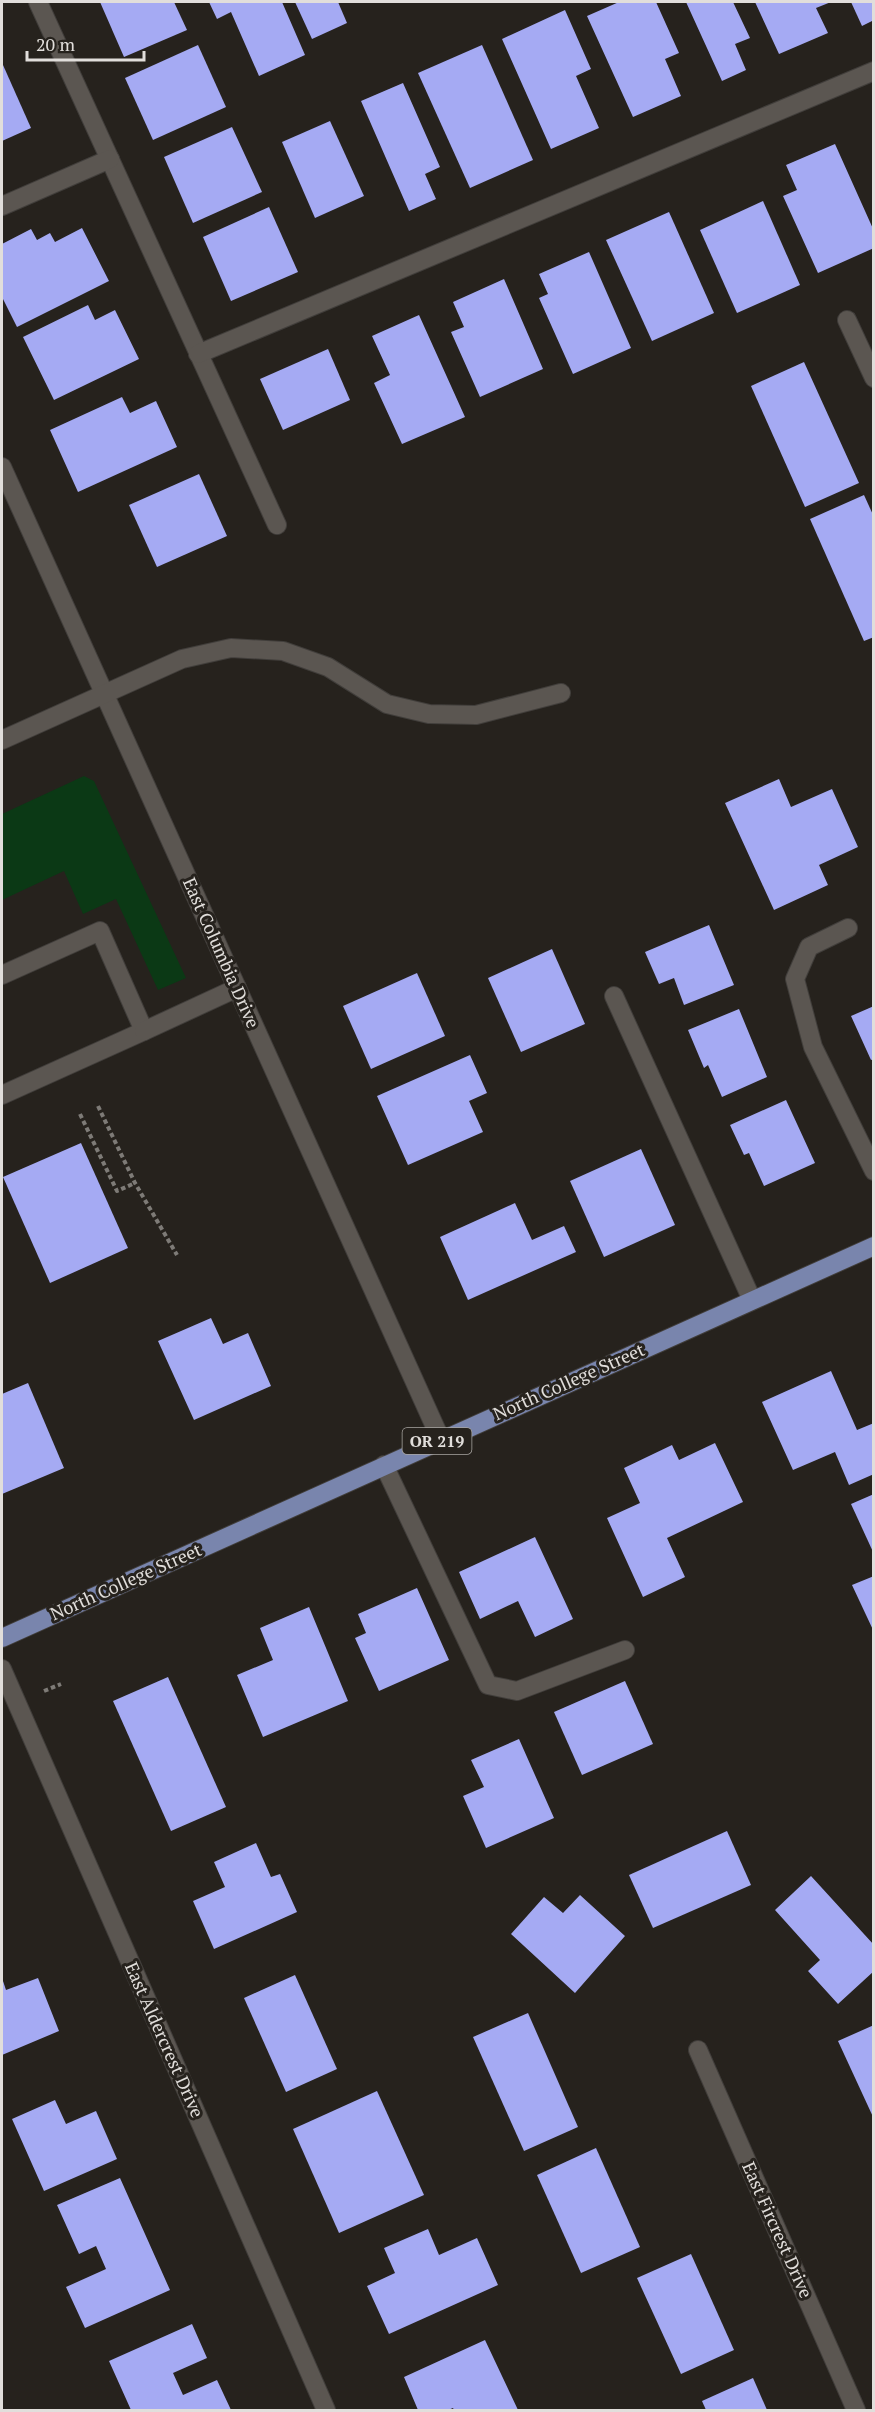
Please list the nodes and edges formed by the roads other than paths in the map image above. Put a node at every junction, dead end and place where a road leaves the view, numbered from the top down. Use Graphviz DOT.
graph roads {
  1 [pos="38,2"];
  2 [pos="873,71"];
  3 [pos="110,159"];
  4 [pos="2,206"];
  5 [pos="847,320"];
  6 [pos="198,354"];
  7 [pos="873,378"];
  8 [pos="2,467"];
  9 [pos="277,525"];
  10 [pos="561,693"];
  11 [pos="104,694"];
  12 [pos="2,740"];
  13 [pos="848,928"];
  14 [pos="2,975"];
  15 [pos="237,988"];
  16 [pos="614,996"];
  17 [pos="144,1031"];
  18 [pos="2,1095"];
  19 [pos="873,1171"];
  20 [pos="873,1246"];
  21 [pos="752,1300"];
  22 [pos="441,1440"];
  23 [pos="384,1465"];
  24 [pos="2,1638"];
  25 [pos="625,1650"];
  26 [pos="2,1669"];
  27 [pos="698,2050"];
  28 [pos="326,2410"];
  29 [pos="856,2410"];
  1 -- 3 [label="street"];
  2 -- 6 [label="street"];
  3 -- 4 [label="street"];
  3 -- 6 [label="street"];
  5 -- 7 [label="street"];
  6 -- 9 [label="street"];
  8 -- 11 [label="street, East Columbia Drive"];
  10 -- 11 [label="street"];
  11 -- 12 [label="street"];
  11 -- 15 [label="street, East Columbia Drive"];
  13 -- 19 [label="street"];
  14 -- 17 [label="street"];
  15 -- 17 [label="street"];
  15 -- 22 [label="street, East Columbia Drive"];
  16 -- 21 [label="street"];
  17 -- 18 [label="street"];
  20 -- 21 [label="main road, North College Street / OR 219"];
  21 -- 22 [label="main road, North College Street / OR 219"];
  22 -- 23 [label="main road, North College Street / OR 219"];
  23 -- 24 [label="main road, North College Street / OR 219"];
  23 -- 25 [label="street"];
  26 -- 28 [label="street, East Aldercrest Drive"];
  27 -- 29 [label="street, East Fircrest Drive"];
}
